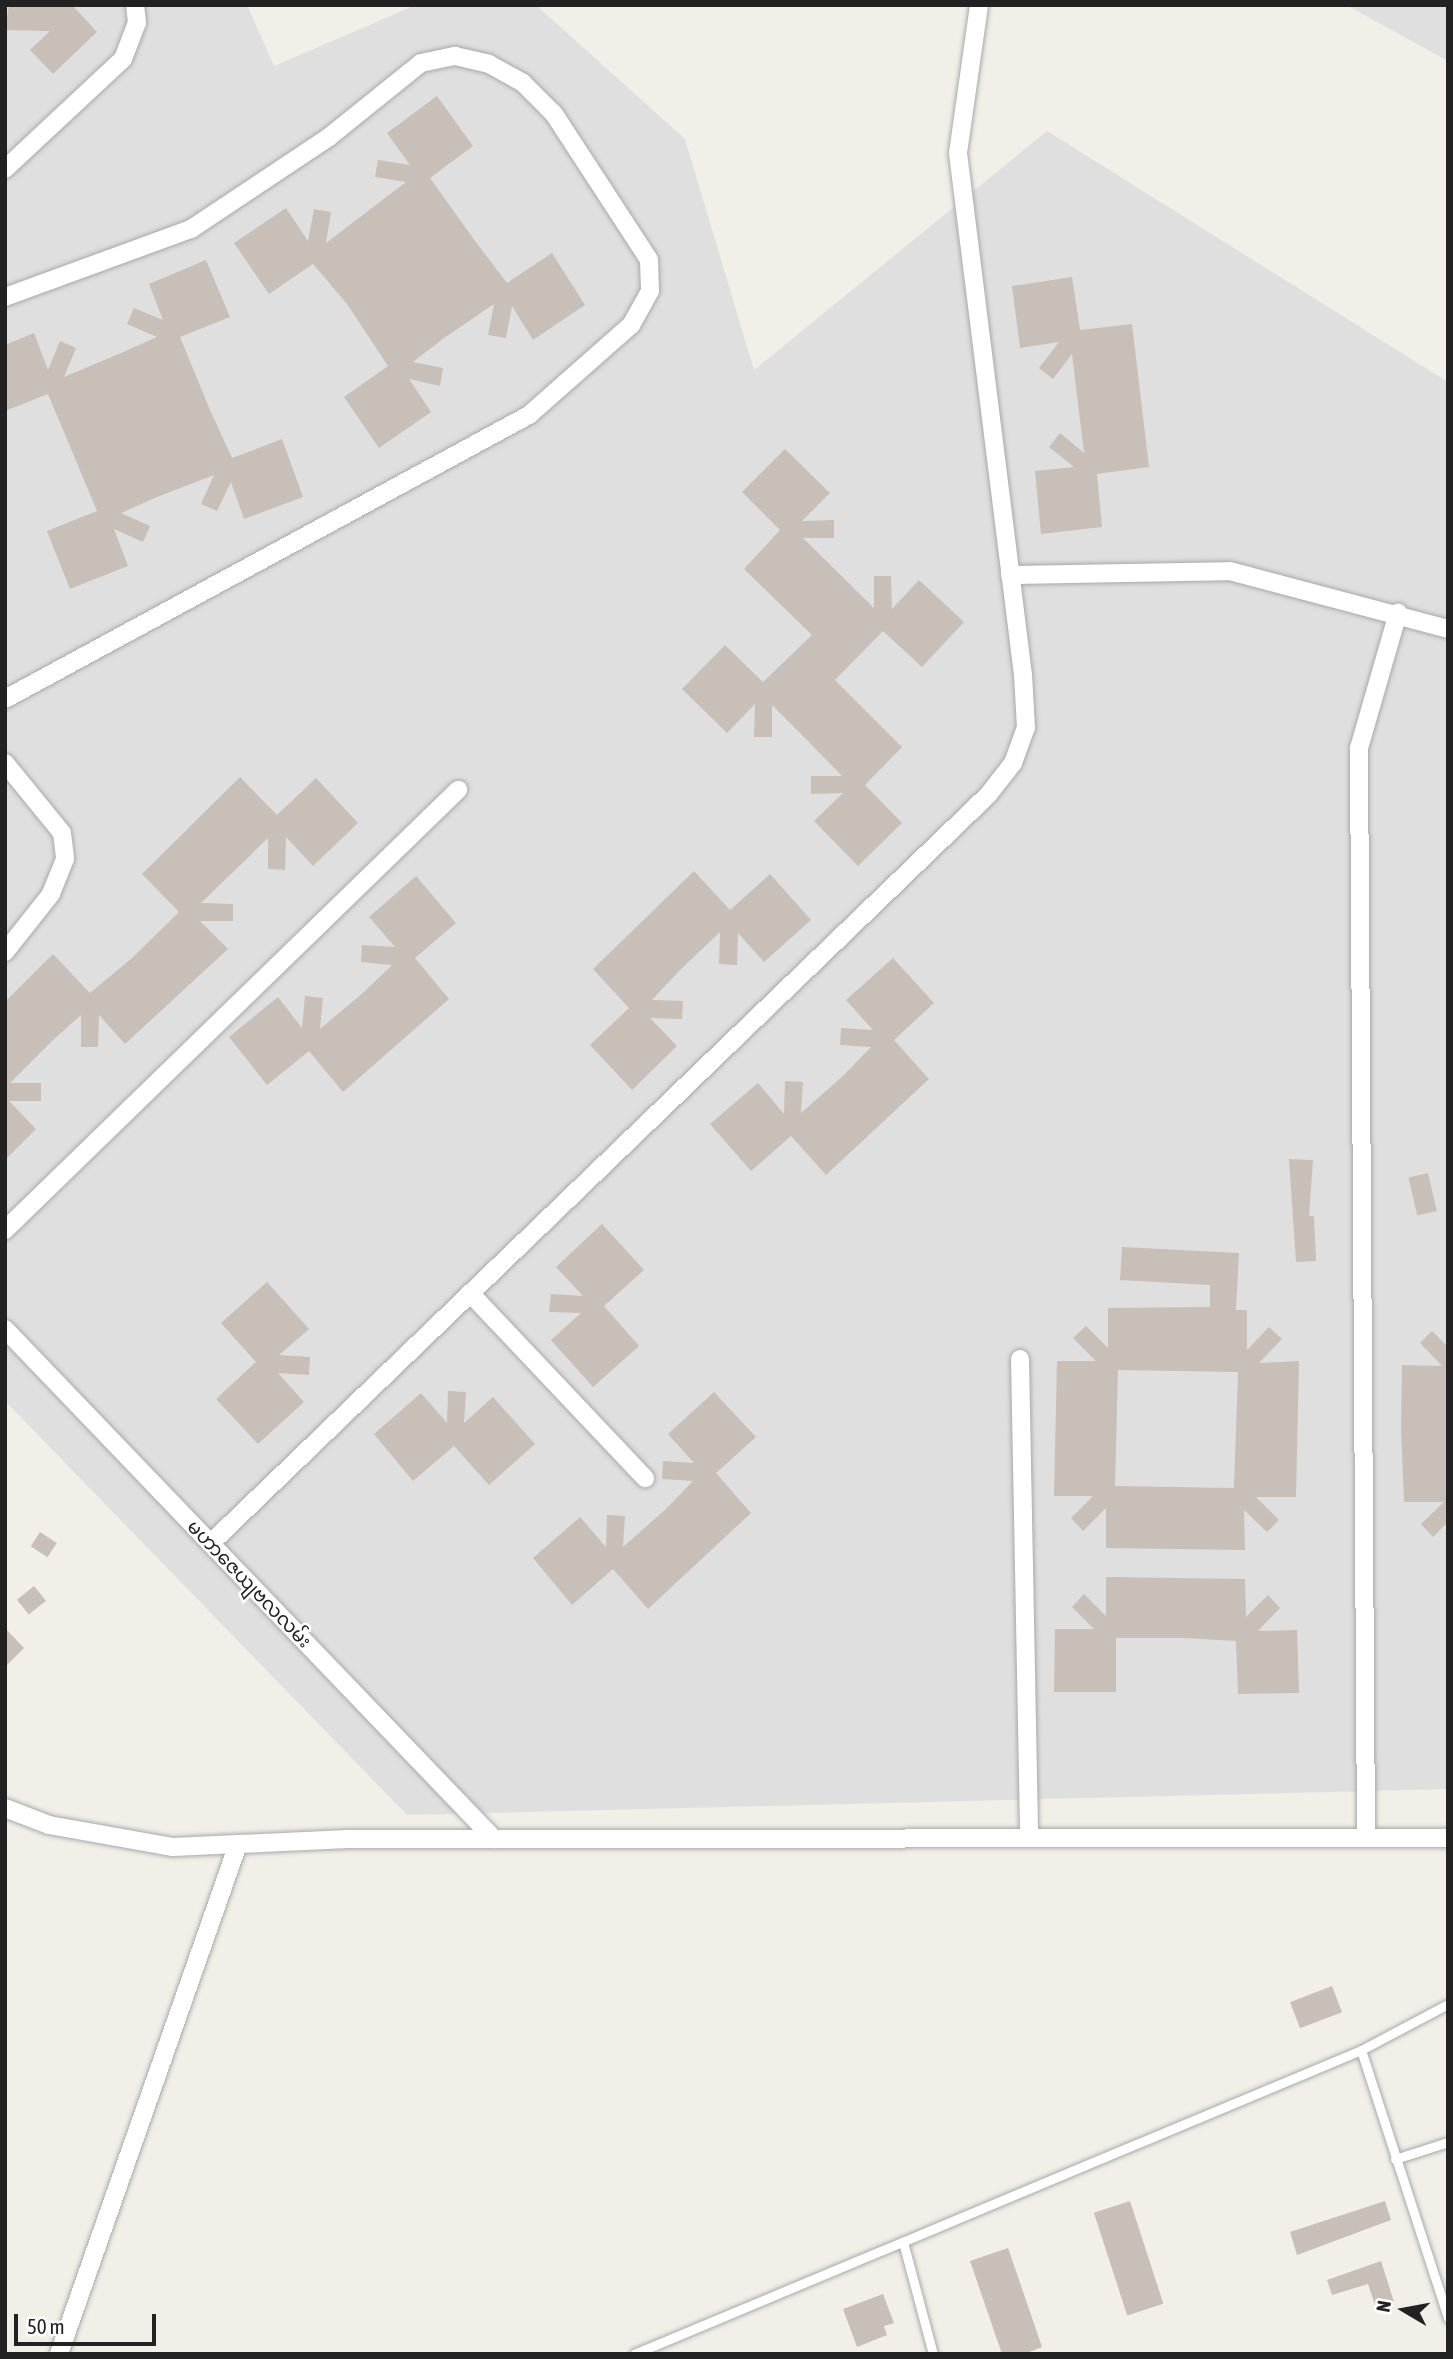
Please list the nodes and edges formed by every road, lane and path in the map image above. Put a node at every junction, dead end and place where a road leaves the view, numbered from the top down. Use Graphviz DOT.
graph roads {
  1 [pos="135,5"];
  2 [pos="979,5"];
  3 [pos="5,169"];
  4 [pos="5,297"];
  5 [pos="1010,575"];
  6 [pos="1398,613"];
  7 [pos="1448,629"];
  8 [pos="5,699"];
  9 [pos="5,763"];
  10 [pos="458,790"];
  11 [pos="5,953"];
  12 [pos="5,1230"];
  13 [pos="470,1293"];
  14 [pos="5,1329"];
  15 [pos="1020,1359"];
  16 [pos="645,1478"];
  17 [pos="211,1544"];
  18 [pos="5,1808"];
  19 [pos="1029,1838"];
  20 [pos="1366,1838"];
  21 [pos="1448,1838"];
  22 [pos="494,1839"];
  23 [pos="237,1847"];
  24 [pos="1448,2004"];
  25 [pos="1361,2050"];
  26 [pos="1448,2142"];
  27 [pos="1395,2159"];
  28 [pos="903,2242"];
  29 [pos="1448,2318"];
  30 [pos="59,2354"];
  31 [pos="634,2354"];
  32 [pos="933,2354"];
  1 -- 3 [label="street"];
  2 -- 5 [label="street"];
  4 -- 8 [label="street"];
  5 -- 6 [label="street"];
  5 -- 13 [label="street"];
  6 -- 7 [label="street"];
  6 -- 20 [label="street"];
  9 -- 11 [label="street"];
  10 -- 12 [label="street"];
  13 -- 16 [label="street"];
  13 -- 17 [label="street"];
  14 -- 17 [label="street, မဟာဇေယျဗလလမ်း"];
  15 -- 19 [label="street"];
  17 -- 22 [label="street, မဟာဇေယျဗလလမ်း"];
  18 -- 23 [label="street"];
  19 -- 20 [label="street"];
  19 -- 22 [label="street"];
  20 -- 21 [label="street"];
  22 -- 23 [label="street"];
  23 -- 30 [label="street"];
  24 -- 25 [label="lane"];
  25 -- 27 [label="lane"];
  25 -- 28 [label="lane"];
  26 -- 27 [label="lane"];
  27 -- 29 [label="lane"];
  28 -- 31 [label="lane"];
  28 -- 32 [label="lane"];
}
